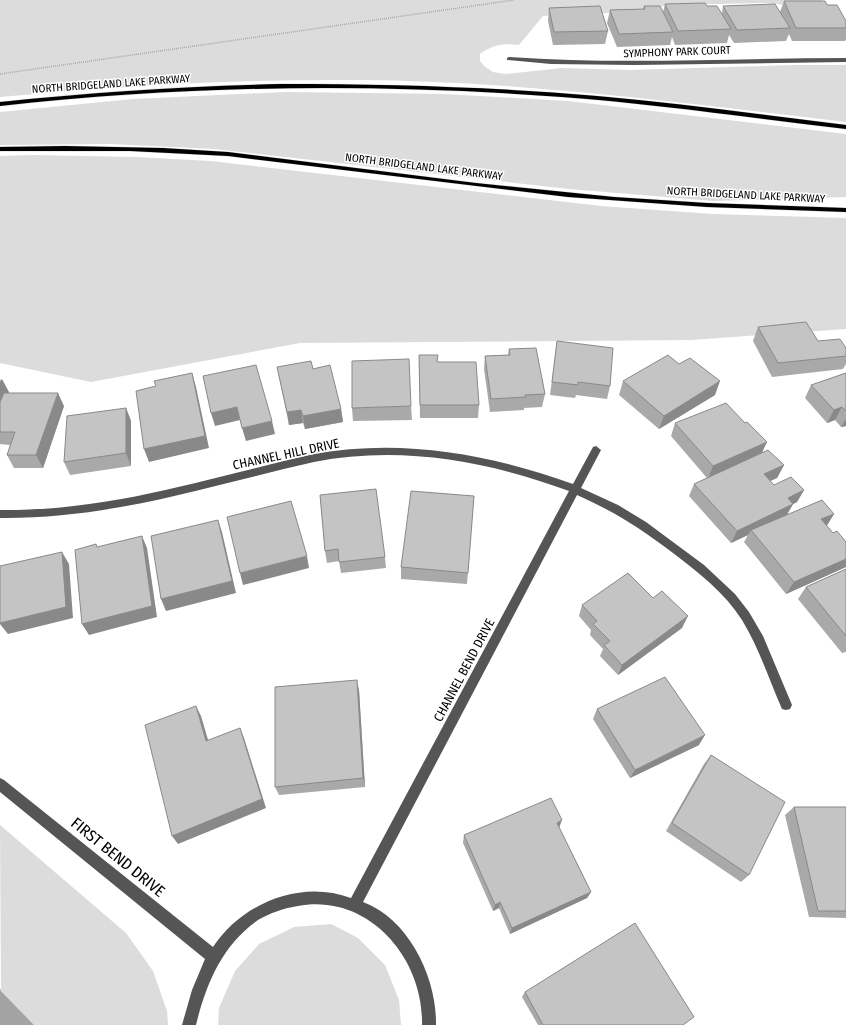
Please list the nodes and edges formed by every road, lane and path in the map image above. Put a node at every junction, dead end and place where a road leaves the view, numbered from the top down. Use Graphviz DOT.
graph roads {
  1 [pos="514,0"];
  2 [pos="509,59"];
  3 [pos="846,60"];
  4 [pos="0,74"];
  5 [pos="0,104"];
  6 [pos="846,127"];
  7 [pos="0,150"];
  8 [pos="846,210"];
  9 [pos="596,450"];
  10 [pos="576,489"];
  11 [pos="0,514"];
  12 [pos="786,705"];
  13 [pos="0,784"];
  14 [pos="355,904"];
  15 [pos="214,957"];
  16 [pos="189,1025"];
  17 [pos="429,1025"];
  1 -- 4 [label="path"];
  2 -- 3 [label="street, SYMPHONY PARK COURT"];
  5 -- 6 [label="main road, NORTH BRIDGELAND LAKE PARKWAY"];
  7 -- 8 [label="main road, NORTH BRIDGELAND LAKE PARKWAY"];
  9 -- 10 [label="street, CHANNEL BEND DRIVE"];
  10 -- 11 [label="street, CHANNEL HILL DRIVE"];
  10 -- 12 [label="street, CHANNEL HILL DRIVE"];
  10 -- 14 [label="street, CHANNEL BEND DRIVE"];
  13 -- 15 [label="street, FIRST BEND DRIVE"];
  14 -- 15 [label="street"];
  14 -- 17 [label="street"];
  15 -- 16 [label="street"];
}
